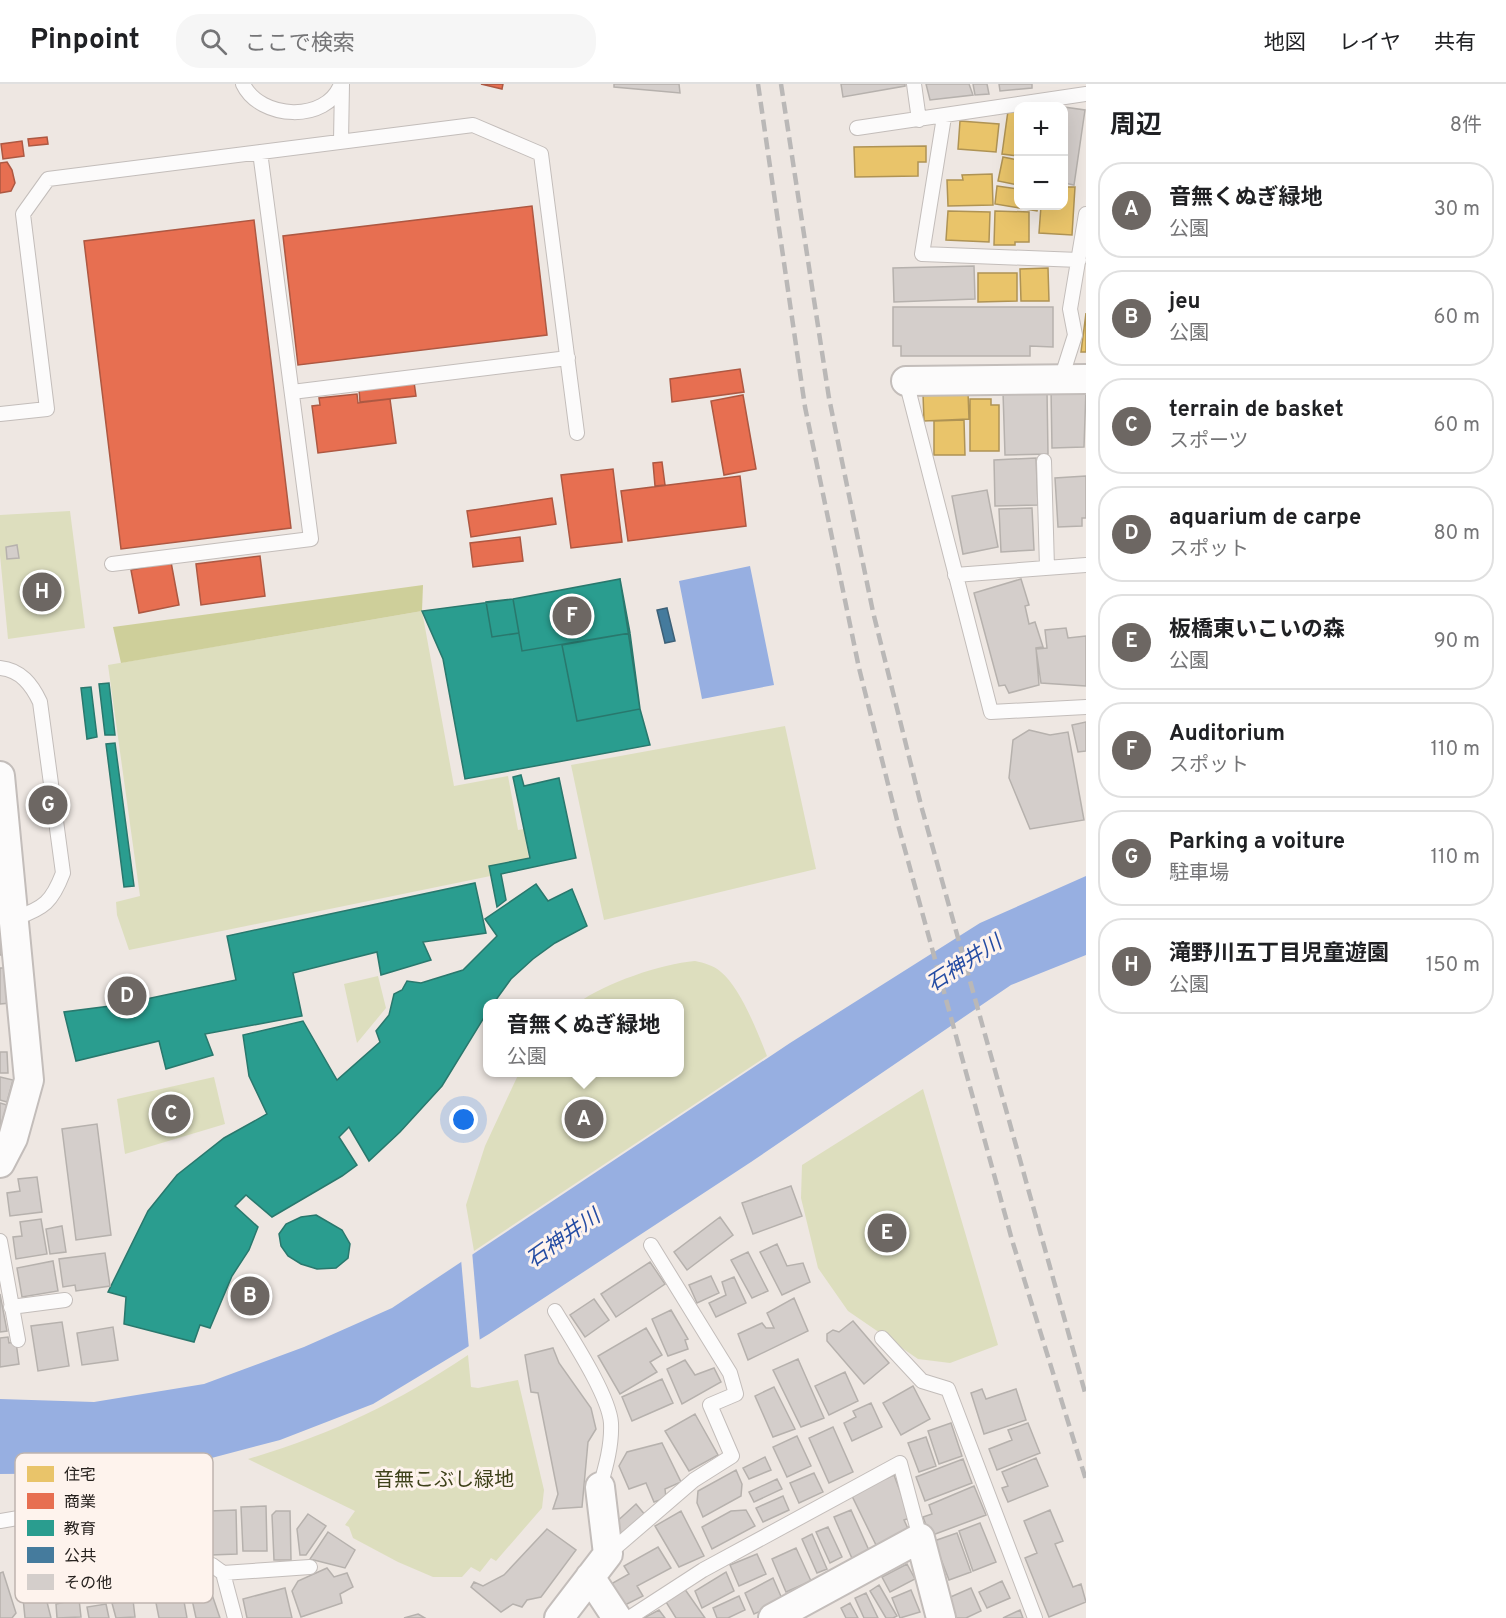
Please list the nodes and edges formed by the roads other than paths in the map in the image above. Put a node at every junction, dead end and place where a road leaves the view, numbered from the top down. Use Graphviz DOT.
graph roads {
  1 [pos="243,84"];
  2 [pos="341,84"];
  3 [pos="914,84"];
  4 [pos="1086,94"];
  5 [pos="944,117"];
  6 [pos="919,120"];
  7 [pos="857,128"];
  8 [pos="341,141"];
  9 [pos="260,152"];
  10 [pos="1086,214"];
  11 [pos="1078,260"];
  12 [pos="568,358"];
  13 [pos="1073,379"];
  14 [pos="906,381"];
  15 [pos="292,392"];
  16 [pos="0,414"];
  17 [pos="577,433"];
  18 [pos="1044,461"];
  19 [pos="112,564"];
  20 [pos="1086,565"];
  21 [pos="1047,568"];
  22 [pos="956,575"];
  23 [pos="0,668"];
  24 [pos="1086,707"];
  25 [pos="0,776"];
  26 [pos="16,918"];
  27 [pos="0,1163"];
  28 [pos="0,1241"];
  29 [pos="651,1245"];
  30 [pos="65,1300"];
  31 [pos="11,1307"];
  32 [pos="555,1311"];
  33 [pos="882,1338"];
  34 [pos="18,1340"];
  35 [pos="600,1487"];
  36 [pos="15,1518"];
  37 [pos="0,1521"];
  38 [pos="920,1538"];
  39 [pos="608,1554"];
  40 [pos="213,1566"];
  41 [pos="310,1568"];
  42 [pos="223,1573"];
  43 [pos="590,1577"];
  44 [pos="235,1618"];
  45 [pos="559,1618"];
  46 [pos="617,1618"];
  47 [pos="629,1618"];
  48 [pos="773,1618"];
  49 [pos="941,1618"];
  50 [pos="1035,1618"];
  1 -- 2 [label="lane"];
  2 -- 8 [label="lane"];
  3 -- 6 [label="lane"];
  4 -- 5 [label="lane"];
  5 -- 6 [label="lane"];
  5 -- 11 [label="lane"];
  6 -- 7 [label="lane"];
  8 -- 9 [label="lane"];
  8 -- 12 [label="lane"];
  9 -- 15 [label="lane"];
  9 -- 16 [label="lane"];
  10 -- 11 [label="lane"];
  11 -- 13 [label="lane"];
  12 -- 15 [label="lane"];
  12 -- 17 [label="lane"];
  13 -- 14 [label="street"];
  14 -- 22 [label="lane"];
  15 -- 19 [label="lane"];
  18 -- 21 [label="lane"];
  20 -- 21 [label="lane"];
  21 -- 22 [label="lane"];
  22 -- 24 [label="lane"];
  23 -- 26 [label="lane"];
  25 -- 26 [label="street"];
  26 -- 27 [label="street"];
  28 -- 31 [label="lane"];
  29 -- 39 [label="lane"];
  30 -- 31 [label="lane"];
  31 -- 34 [label="lane"];
  32 -- 35 [label="lane"];
  33 -- 50 [label="lane"];
  35 -- 39 [label="street"];
  36 -- 37 [label="lane"];
  38 -- 47 [label="lane"];
  38 -- 48 [label="street"];
  38 -- 49 [label="street"];
  39 -- 43 [label="street"];
  40 -- 42 [label="lane"];
  41 -- 42 [label="lane"];
  42 -- 44 [label="lane"];
  43 -- 45 [label="street"];
  43 -- 46 [label="street"];
}
